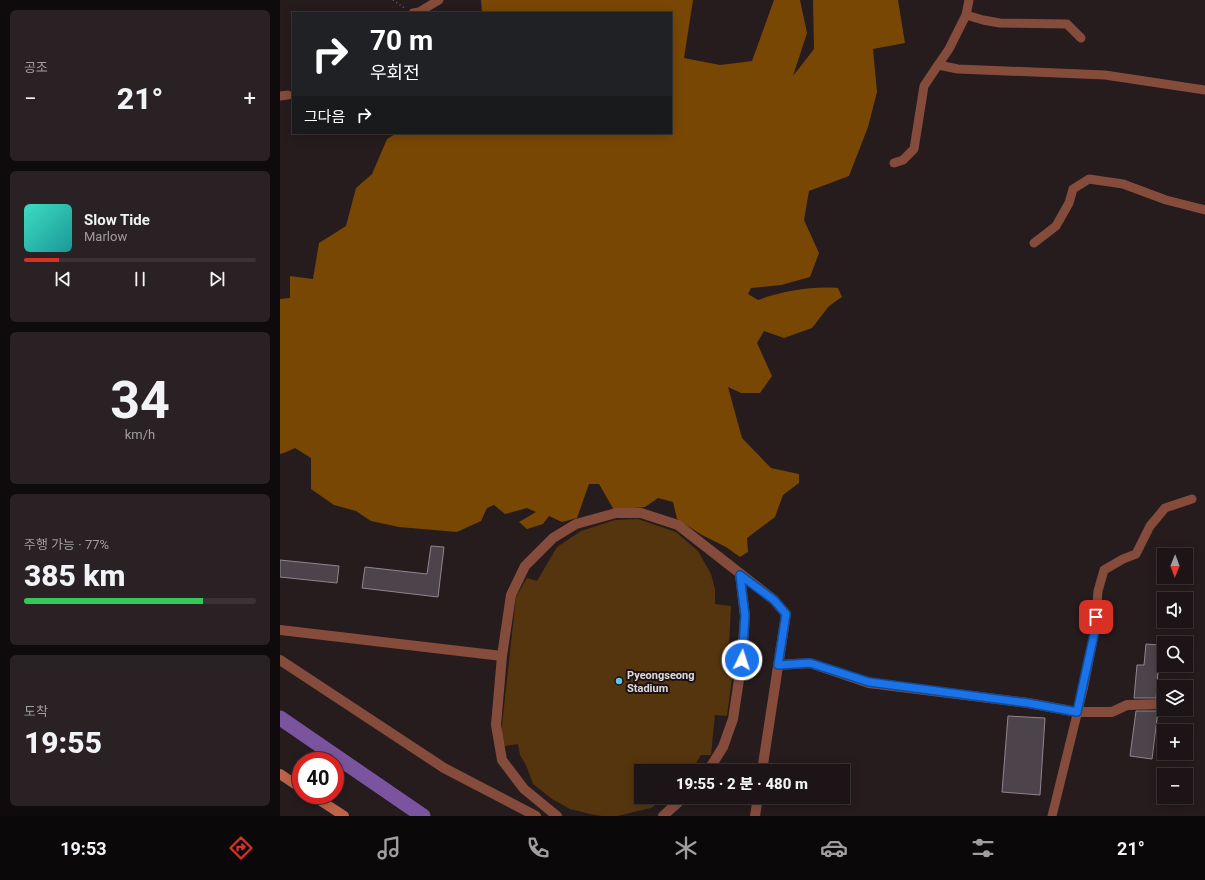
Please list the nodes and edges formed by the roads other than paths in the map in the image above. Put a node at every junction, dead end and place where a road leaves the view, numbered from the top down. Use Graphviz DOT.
graph roads {
  1 [pos="439,0"];
  2 [pos="969,0"];
  3 [pos="419,12"];
  4 [pos="966,15"];
  5 [pos="1081,38"];
  6 [pos="938,65"];
  7 [pos="1205,90"];
  8 [pos="894,163"];
  9 [pos="1205,210"];
  10 [pos="1034,244"];
  11 [pos="1192,500"];
  12 [pos="740,575"];
  13 [pos="280,630"];
  14 [pos="502,656"];
  15 [pos="280,660"];
  16 [pos="778,665"];
  17 [pos="1157,704"];
  18 [pos="1077,712"];
  19 [pos="712,764"];
  20 [pos="763,764"];
  21 [pos="280,774"];
  22 [pos="292,782"];
  23 [pos="326,804"];
  24 [pos="677,804"];
  25 [pos="757,804"];
  26 [pos="344,816"];
  27 [pos="536,816"];
  28 [pos="557,816"];
  29 [pos="664,816"];
  30 [pos="755,816"];
  31 [pos="1052,816"];
  1 -- 3 [label="street"];
  2 -- 4 [label="street"];
  4 -- 5 [label="street"];
  4 -- 6 [label="street"];
  6 -- 7 [label="street"];
  6 -- 8 [label="street"];
  9 -- 10 [label="street"];
  11 -- 18 [label="street"];
  12 -- 14 [label="street"];
  12 -- 16 [label="street"];
  12 -- 19 [label="street"];
  13 -- 14 [label="street"];
  14 -- 28 [label="street"];
  15 -- 27 [label="street"];
  16 -- 18 [label="street"];
  16 -- 20 [label="street"];
  17 -- 18 [label="street"];
  18 -- 31 [label="street"];
  21 -- 22 [label="main road"];
  23 -- 26 [label="main road"];
  24 -- 29 [label="street"];
  25 -- 30 [label="street"];
}
